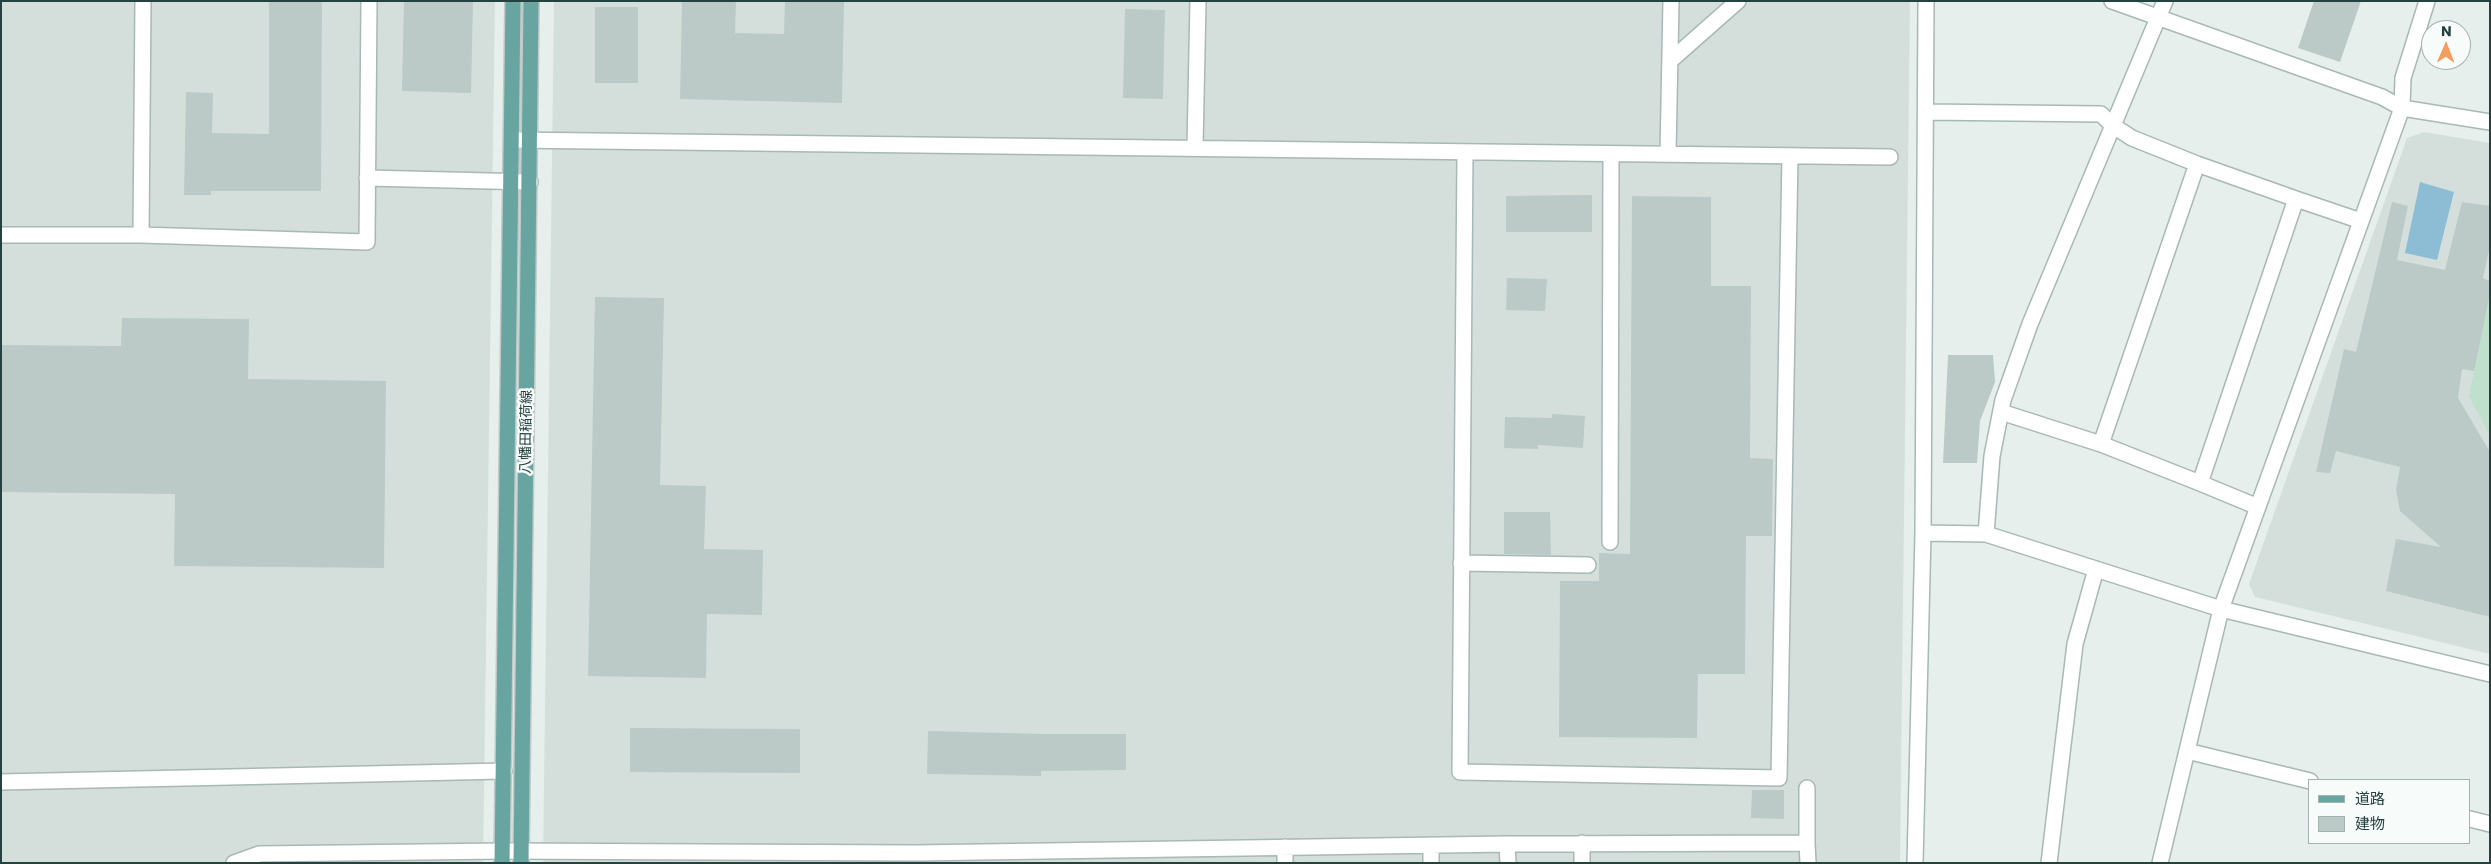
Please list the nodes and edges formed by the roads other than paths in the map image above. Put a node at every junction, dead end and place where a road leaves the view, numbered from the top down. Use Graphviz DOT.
graph roads {
  1 [pos="144,1"];
  2 [pos="369,1"];
  3 [pos="513,1"];
  4 [pos="531,1"];
  5 [pos="1198,1"];
  6 [pos="1671,1"];
  7 [pos="1738,1"];
  8 [pos="1926,1"];
  9 [pos="2112,1"];
  10 [pos="2165,1"];
  11 [pos="2427,1"];
  12 [pos="2159,18"];
  13 [pos="1670,61"];
  14 [pos="2402,108"];
  15 [pos="1926,112"];
  16 [pos="2490,122"];
  17 [pos="2112,125"];
  18 [pos="512,140"];
  19 [pos="529,141"];
  20 [pos="1195,147"];
  21 [pos="1465,152"];
  22 [pos="1611,154"];
  23 [pos="1668,154"];
  24 [pos="1790,156"];
  25 [pos="1890,157"];
  26 [pos="2197,164"];
  27 [pos="367,178"];
  28 [pos="511,182"];
  29 [pos="530,182"];
  30 [pos="2296,198"];
  31 [pos="2361,220"];
  32 [pos="1,235"];
  33 [pos="141,235"];
  34 [pos="2001,412"];
  35 [pos="2101,444"];
  36 [pos="2200,483"];
  37 [pos="2258,507"];
  38 [pos="1923,533"];
  39 [pos="1986,534"];
  40 [pos="1610,542"];
  41 [pos="1461,564"];
  42 [pos="1588,565"];
  43 [pos="2096,569"];
  44 [pos="2221,609"];
  45 [pos="2490,674"];
  46 [pos="2187,751"];
  47 [pos="504,771"];
  48 [pos="2308,780"];
  49 [pos="1,782"];
  50 [pos="1807,788"];
  51 [pos="2471,819"];
  52 [pos="2490,824"];
  53 [pos="1582,843"];
  54 [pos="1808,843"];
  55 [pos="1507,844"];
  56 [pos="1431,845"];
  57 [pos="1285,847"];
  58 [pos="1132,856"];
  59 [pos="1208,856"];
  60 [pos="502,857"];
  61 [pos="521,857"];
  62 [pos="988,857"];
  63 [pos="915,858"];
  64 [pos="234,863"];
  65 [pos="1285,863"];
  66 [pos="1431,863"];
  67 [pos="1508,863"];
  68 [pos="1582,863"];
  69 [pos="1808,863"];
  70 [pos="1915,863"];
  71 [pos="2050,863"];
  72 [pos="2160,863"];
  1 -- 33 [label="street"];
  2 -- 27 [label="street"];
  3 -- 18 [label="main road, 八幡田稲荷線"];
  4 -- 19 [label="main road, 八幡田稲荷線"];
  5 -- 20 [label="street"];
  6 -- 13 [label="street"];
  7 -- 13 [label="street"];
  8 -- 15 [label="street"];
  9 -- 12 [label="street"];
  10 -- 12 [label="street"];
  11 -- 14 [label="street"];
  12 -- 14 [label="street"];
  12 -- 17 [label="street"];
  13 -- 23 [label="street"];
  14 -- 16 [label="street"];
  14 -- 31 [label="street"];
  15 -- 17 [label="street"];
  15 -- 38 [label="street"];
  17 -- 26 [label="street"];
  17 -- 34 [label="street"];
  18 -- 19 [label="street"];
  18 -- 28 [label="main road, 八幡田稲荷線"];
  19 -- 20 [label="street"];
  19 -- 29 [label="main road, 八幡田稲荷線"];
  20 -- 21 [label="street"];
  21 -- 22 [label="street"];
  21 -- 41 [label="street"];
  22 -- 23 [label="street"];
  22 -- 40 [label="street"];
  23 -- 24 [label="street"];
  24 -- 25 [label="street"];
  24 -- 41 [label="street"];
  26 -- 30 [label="street"];
  26 -- 35 [label="street"];
  27 -- 28 [label="street"];
  27 -- 33 [label="street"];
  28 -- 29 [label="street"];
  28 -- 47 [label="main road, 八幡田稲荷線"];
  29 -- 61 [label="main road, 八幡田稲荷線"];
  30 -- 31 [label="street"];
  30 -- 36 [label="street"];
  31 -- 37 [label="street"];
  32 -- 33 [label="street"];
  34 -- 35 [label="street"];
  34 -- 39 [label="street"];
  35 -- 36 [label="street"];
  36 -- 37 [label="street"];
  37 -- 44 [label="street"];
  38 -- 39 [label="street"];
  38 -- 70 [label="street"];
  39 -- 43 [label="street"];
  41 -- 42 [label="street"];
  43 -- 44 [label="street"];
  43 -- 71 [label="street"];
  44 -- 45 [label="street"];
  44 -- 46 [label="street"];
  46 -- 48 [label="street"];
  46 -- 72 [label="street"];
  47 -- 49 [label="street"];
  47 -- 60 [label="main road, 八幡田稲荷線"];
  50 -- 54 [label="street"];
  51 -- 52 [label="street"];
  53 -- 54 [label="street"];
  53 -- 55 [label="street"];
  53 -- 68 [label="street"];
  54 -- 69 [label="street"];
  55 -- 56 [label="street"];
  55 -- 67 [label="street"];
  56 -- 57 [label="street"];
  56 -- 66 [label="street"];
  57 -- 59 [label="street"];
  57 -- 65 [label="street"];
  58 -- 59 [label="street"];
  58 -- 62 [label="street"];
  60 -- 61 [label="street"];
  60 -- 64 [label="street"];
  61 -- 63 [label="street"];
  62 -- 63 [label="street"];
}
